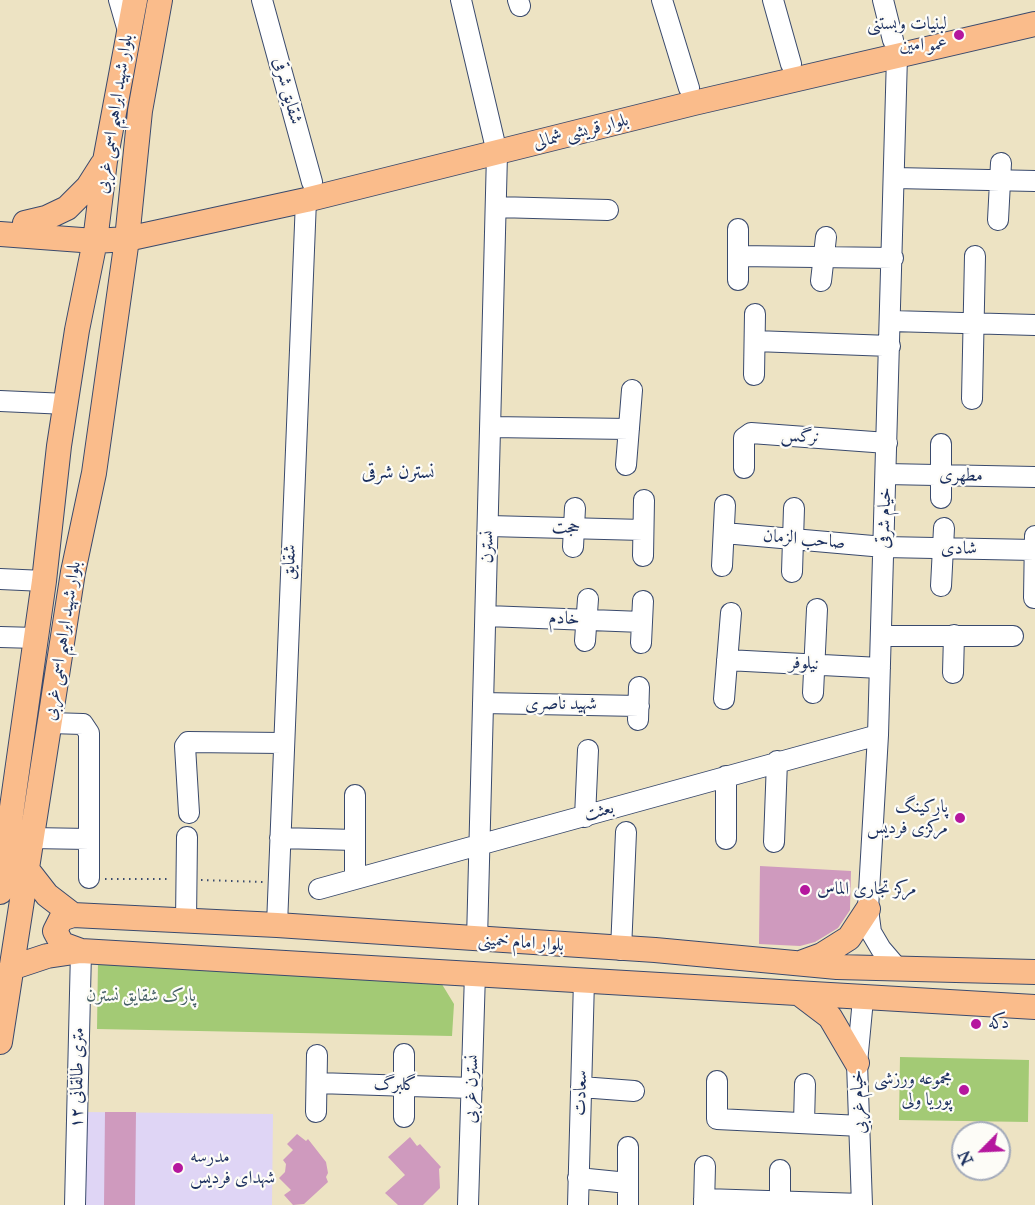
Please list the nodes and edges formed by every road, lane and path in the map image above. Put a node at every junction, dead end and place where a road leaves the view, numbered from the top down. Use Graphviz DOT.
graph roads {
  1 [pos="119,0"];
  2 [pos="135,0"];
  3 [pos="160,0"];
  4 [pos="262,0"];
  5 [pos="662,0"];
  6 [pos="773,0"];
  7 [pos="883,0"];
  8 [pos="463,1"];
  9 [pos="1035,10"];
  10 [pos="1035,24"];
  11 [pos="127,41"];
  12 [pos="895,48"];
  13 [pos="151,49"];
  14 [pos="790,64"];
  15 [pos="689,88"];
  16 [pos="574,127"];
  17 [pos="495,147"];
  18 [pos="105,161"];
  19 [pos="1001,172"];
  20 [pos="895,178"];
  21 [pos="1035,182"];
  22 [pos="309,191"];
  23 [pos="496,207"];
  24 [pos="608,210"];
  25 [pos="998,220"];
  26 [pos="0,221"];
  27 [pos="25,223"];
  28 [pos="738,229"];
  29 [pos="128,231"];
  30 [pos="154,233"];
  31 [pos="0,234"];
  32 [pos="96,234"];
  33 [pos="826,237"];
  34 [pos="738,256"];
  35 [pos="975,256"];
  36 [pos="824,257"];
  37 [pos="892,258"];
  38 [pos="738,280"];
  39 [pos="821,281"];
  40 [pos="755,314"];
  41 [pos="891,321"];
  42 [pos="973,324"];
  43 [pos="1035,325"];
  44 [pos="114,332"];
  45 [pos="755,341"];
  46 [pos="890,346"];
  47 [pos="754,375"];
  48 [pos="632,390"];
  49 [pos="972,399"];
  50 [pos="0,401"];
  51 [pos="65,416"];
  52 [pos="491,427"];
  53 [pos="629,429"];
  54 [pos="99,438"];
  55 [pos="887,443"];
  56 [pos="941,444"];
  57 [pos="626,465"];
  58 [pos="744,468"];
  59 [pos="886,474"];
  60 [pos="941,475"];
  61 [pos="1035,477"];
  62 [pos="941,498"];
  63 [pos="644,500"];
  64 [pos="52,504"];
  65 [pos="725,505"];
  66 [pos="575,508"];
  67 [pos="794,508"];
  68 [pos="85,510"];
  69 [pos="489,525"];
  70 [pos="944,528"];
  71 [pos="643,530"];
  72 [pos="724,533"];
  73 [pos="1035,536"];
  74 [pos="574,537"];
  75 [pos="793,539"];
  76 [pos="884,547"];
  77 [pos="942,548"];
  78 [pos="1034,550"];
  79 [pos="643,556"];
  80 [pos="722,566"];
  81 [pos="792,572"];
  82 [pos="0,579"];
  83 [pos="44,581"];
  84 [pos="941,586"];
  85 [pos="1034,598"];
  86 [pos="588,599"];
  87 [pos="643,601"];
  88 [pos="817,609"];
  89 [pos="730,613"];
  90 [pos="487,616"];
  91 [pos="586,620"];
  92 [pos="642,622"];
  93 [pos="954,635"];
  94 [pos="881,636"];
  95 [pos="1013,636"];
  96 [pos="0,637"];
  97 [pos="36,638"];
  98 [pos="585,641"];
  99 [pos="641,643"];
  100 [pos="727,660"];
  101 [pos="815,664"];
  102 [pos="880,668"];
  103 [pos="953,673"];
  104 [pos="813,693"];
  105 [pos="724,699"];
  106 [pos="483,703"];
  107 [pos="639,704"];
  108 [pos="50,723"];
  109 [pos="878,735"];
  110 [pos="282,743"];
  111 [pos="588,750"];
  112 [pos="777,761"];
  113 [pos="726,776"];
  114 [pos="355,795"];
  115 [pos="189,813"];
  116 [pos="585,817"];
  117 [pos="626,832"];
  118 [pos="187,837"];
  119 [pos="31,838"];
  120 [pos="280,838"];
  121 [pos="89,839"];
  122 [pos="726,839"];
  123 [pos="355,840"];
  124 [pos="774,842"];
  125 [pos="481,843"];
  126 [pos="8,877"];
  127 [pos="88,878"];
  128 [pos="355,878"];
  129 [pos="319,890"];
  130 [pos="868,909"];
  131 [pos="73,915"];
  132 [pos="186,921"];
  133 [pos="277,925"];
  134 [pos="477,940"];
  135 [pos="621,950"];
  136 [pos="655,950"];
  137 [pos="81,951"];
  138 [pos="800,963"];
  139 [pos="11,968"];
  140 [pos="899,970"];
  141 [pos="1035,972"];
  142 [pos="475,973"];
  143 [pos="584,980"];
  144 [pos="656,984"];
  145 [pos="801,995"];
  146 [pos="863,999"];
  147 [pos="1035,1007"];
  148 [pos="0,1042"];
  149 [pos="404,1054"];
  150 [pos="317,1055"];
  151 [pos="857,1063"];
  152 [pos="717,1081"];
  153 [pos="317,1083"];
  154 [pos="805,1084"];
  155 [pos="404,1085"];
  156 [pos="581,1087"];
  157 [pos="472,1088"];
  158 [pos="634,1091"];
  159 [pos="316,1112"];
  160 [pos="404,1118"];
  161 [pos="804,1123"];
  162 [pos="861,1126"];
  163 [pos="628,1147"];
  164 [pos="705,1166"];
  165 [pos="780,1170"];
  166 [pos="578,1178"];
  167 [pos="628,1183"];
  168 [pos="704,1202"];
  169 [pos="780,1203"];
  170 [pos="862,1204"];
  171 [pos="75,1205"];
  172 [pos="468,1205"];
  173 [pos="578,1205"];
  174 [pos="628,1205"];
  1 -- 11 [label="street"];
  2 -- 11 [label="main road, بلوار شهید ابراهیم اسمی غربی"];
  3 -- 13 [label="main road, بلوار شهید ابراهیم اسمی غربی"];
  4 -- 22 [label="street, شقایق شرقی"];
  5 -- 15 [label="street"];
  6 -- 14 [label="street"];
  7 -- 12 [label="street, خیام شرقی"];
  8 -- 17 [label="street"];
  9 -- 12 [label="main road, بلوار قریشی شمالی"];
  10 -- 12 [label="main road, بلوار قریشی شمالی"];
  11 -- 13 [label="main road"];
  11 -- 18 [label="main road, بلوار شهید ابراهیم اسمی غربی"];
  12 -- 14 [label="main road, بلوار قریشی شمالی"];
  12 -- 16 [label="main road, بلوار قریشی شمالی"];
  12 -- 20 [label="street, خیام شرقی"];
  13 -- 29 [label="main road, بلوار شهید ابراهیم اسمی غربی"];
  14 -- 15 [label="main road, بلوار قریشی شمالی"];
  15 -- 16 [label="main road, بلوار قریشی شمالی"];
  16 -- 17 [label="main road, بلوار قریشی شمالی"];
  17 -- 22 [label="main road, بلوار قریشی شمالی"];
  17 -- 23 [label="street, نسترن"];
  18 -- 27 [label="main road"];
  18 -- 32 [label="main road, بلوار شهید ابراهیم اسمی غربی"];
  19 -- 20 [label="street"];
  19 -- 21 [label="street"];
  19 -- 25 [label="street"];
  20 -- 37 [label="street, خیام شرقی"];
  22 -- 29 [label="main road, بلوار قریشی شمالی"];
  22 -- 30 [label="main road, بلوار قریشی شمالی"];
  22 -- 110 [label="street, شقایق"];
  23 -- 24 [label="street"];
  23 -- 52 [label="street, نسترن"];
  26 -- 27 [label="main road"];
  27 -- 32 [label="main road"];
  28 -- 34 [label="street"];
  29 -- 30 [label="main road, بلوار قریشی شمالی"];
  29 -- 32 [label="main road"];
  29 -- 44 [label="main road, بلوار شهید ابراهیم اسمی غربی"];
  30 -- 44 [label="main road"];
  31 -- 32 [label="main road"];
  32 -- 51 [label="main road, بلوار شهید ابراهیم اسمی غربی"];
  33 -- 36 [label="street"];
  34 -- 36 [label="street"];
  34 -- 38 [label="street"];
  35 -- 42 [label="street"];
  36 -- 37 [label="street"];
  36 -- 39 [label="street"];
  37 -- 41 [label="street, خیام شرقی"];
  40 -- 45 [label="street"];
  41 -- 42 [label="street"];
  41 -- 46 [label="street, خیام شرقی"];
  42 -- 43 [label="street"];
  42 -- 49 [label="street"];
  44 -- 54 [label="main road, بلوار شهید ابراهیم اسمی غربی"];
  45 -- 46 [label="street"];
  45 -- 47 [label="street"];
  46 -- 55 [label="street, خیام شرقی"];
  48 -- 53 [label="street"];
  50 -- 51 [label="street"];
  51 -- 54 [label="main road"];
  51 -- 64 [label="main road, بلوار شهید ابراهیم اسمی غربی"];
  52 -- 53 [label="street"];
  52 -- 69 [label="street, نسترن"];
  53 -- 57 [label="street"];
  54 -- 68 [label="main road, بلوار شهید ابراهیم اسمی غربی"];
  55 -- 58 [label="street, نرگس"];
  55 -- 59 [label="street, خیام شرقی"];
  56 -- 60 [label="street"];
  59 -- 60 [label="street, مطهری"];
  59 -- 76 [label="street, خیام شرقی"];
  60 -- 61 [label="street, مطهری"];
  60 -- 62 [label="street"];
  63 -- 71 [label="street"];
  64 -- 68 [label="main road"];
  64 -- 83 [label="main road, بلوار شهید ابراهیم اسمی غربی"];
  65 -- 72 [label="street"];
  66 -- 74 [label="street"];
  67 -- 75 [label="street"];
  68 -- 108 [label="main road, بلوار شهید ابراهیم اسمی غربی"];
  69 -- 74 [label="street, حجت"];
  69 -- 90 [label="street, نسترن"];
  70 -- 77 [label="street"];
  71 -- 74 [label="street, حجت"];
  71 -- 79 [label="street"];
  72 -- 75 [label="street, صاحب الزمان"];
  72 -- 80 [label="street"];
  73 -- 78 [label="street"];
  75 -- 76 [label="street, صاحب الزمان"];
  75 -- 81 [label="street"];
  76 -- 77 [label="street, شادی"];
  76 -- 94 [label="street, خیام شرقی"];
  77 -- 78 [label="street, شادی"];
  77 -- 84 [label="street"];
  78 -- 85 [label="street"];
  82 -- 83 [label="street"];
  83 -- 97 [label="main road, بلوار شهید ابراهیم اسمی غربی"];
  86 -- 91 [label="street"];
  87 -- 92 [label="street"];
  88 -- 101 [label="street"];
  89 -- 100 [label="street"];
  90 -- 91 [label="street, خادم"];
  90 -- 106 [label="street, نسترن"];
  91 -- 92 [label="street, خادم"];
  91 -- 98 [label="street"];
  92 -- 99 [label="street"];
  93 -- 94 [label="street"];
  93 -- 95 [label="street"];
  93 -- 103 [label="street"];
  94 -- 102 [label="street, خیام شرقی"];
  96 -- 97 [label="street"];
  97 -- 126 [label="main road, بلوار شهید ابراهیم اسمی غربی"];
  100 -- 101 [label="street, نیلوفر"];
  100 -- 105 [label="street"];
  101 -- 102 [label="street, نیلوفر"];
  101 -- 104 [label="street"];
  102 -- 109 [label="street, خیام شرقی"];
  106 -- 107 [label="street, شهید ناصری"];
  106 -- 125 [label="street, نسترن"];
  108 -- 119 [label="main road, بلوار شهید ابراهیم اسمی غربی"];
  108 -- 121 [label="street"];
  109 -- 112 [label="street, بعثت"];
  109 -- 130 [label="street, خیام شرقی"];
  110 -- 115 [label="street"];
  110 -- 120 [label="street, شقایق"];
  111 -- 116 [label="street"];
  112 -- 113 [label="street, بعثت"];
  112 -- 124 [label="street"];
  113 -- 116 [label="street, بعثت"];
  113 -- 122 [label="street"];
  114 -- 123 [label="street"];
  116 -- 125 [label="street, بعثت"];
  117 -- 135 [label="street"];
  118 -- 132 [label="street"];
  119 -- 121 [label="street"];
  119 -- 126 [label="main road, بلوار شهید ابراهیم اسمی غربی"];
  120 -- 123 [label="street"];
  120 -- 133 [label="street, شقایق"];
  121 -- 127 [label="street"];
  123 -- 128 [label="street"];
  125 -- 128 [label="street, بعثت"];
  125 -- 134 [label="street, نسترن"];
  126 -- 131 [label="main road"];
  126 -- 139 [label="main road, بلوار شهید ابراهیم اسمی غربی"];
  128 -- 129 [label="street, بعثت"];
  130 -- 138 [label="main road"];
  130 -- 140 [label="street, خیام شرقی"];
  131 -- 132 [label="main road, بلوار امام خمینی"];
  131 -- 137 [label="main road"];
  132 -- 133 [label="main road, بلوار امام خمینی"];
  133 -- 134 [label="main road, بلوار امام خمینی"];
  134 -- 135 [label="main road, بلوار امام خمینی"];
  135 -- 136 [label="main road, بلوار امام خمینی"];
  136 -- 138 [label="main road, بلوار امام خمینی"];
  136 -- 144 [label="main road"];
  137 -- 139 [label="main road, بلوار امام خمینی"];
  137 -- 142 [label="main road, بلوار امام خمینی"];
  137 -- 171 [label="street, ۱۲ متری طالقانی"];
  138 -- 140 [label="main road, بلوار امام خمینی"];
  139 -- 148 [label="main road, بلوار شهید ابراهیم اسمی غربی"];
  140 -- 141 [label="main road, بلوار امام خمینی"];
  142 -- 143 [label="main road, بلوار امام خمینی"];
  142 -- 157 [label="street, نسترن غربی"];
  143 -- 144 [label="main road, بلوار امام خمینی"];
  143 -- 156 [label="street, سعادت"];
  144 -- 145 [label="main road, بلوار امام خمینی"];
  145 -- 146 [label="main road, بلوار امام خمینی"];
  145 -- 151 [label="main road"];
  146 -- 147 [label="main road, بلوار امام خمینی"];
  146 -- 151 [label="street, خیام غربی"];
  149 -- 155 [label="street"];
  150 -- 153 [label="street"];
  151 -- 162 [label="street, خیام غربی"];
  152 -- 161 [label="street"];
  153 -- 155 [label="street, گلبرگ"];
  153 -- 159 [label="street"];
  154 -- 161 [label="street"];
  155 -- 157 [label="street, گلبرگ"];
  155 -- 160 [label="street"];
  156 -- 158 [label="street"];
  156 -- 166 [label="street, سعادت"];
  157 -- 172 [label="street, نسترن غربی"];
  161 -- 162 [label="street"];
  162 -- 170 [label="street, خیام غربی"];
  163 -- 167 [label="street"];
  164 -- 168 [label="street"];
  165 -- 169 [label="street"];
  166 -- 167 [label="street"];
  166 -- 173 [label="street, سعادت"];
  167 -- 174 [label="street"];
  168 -- 169 [label="street"];
  169 -- 170 [label="street"];
}
